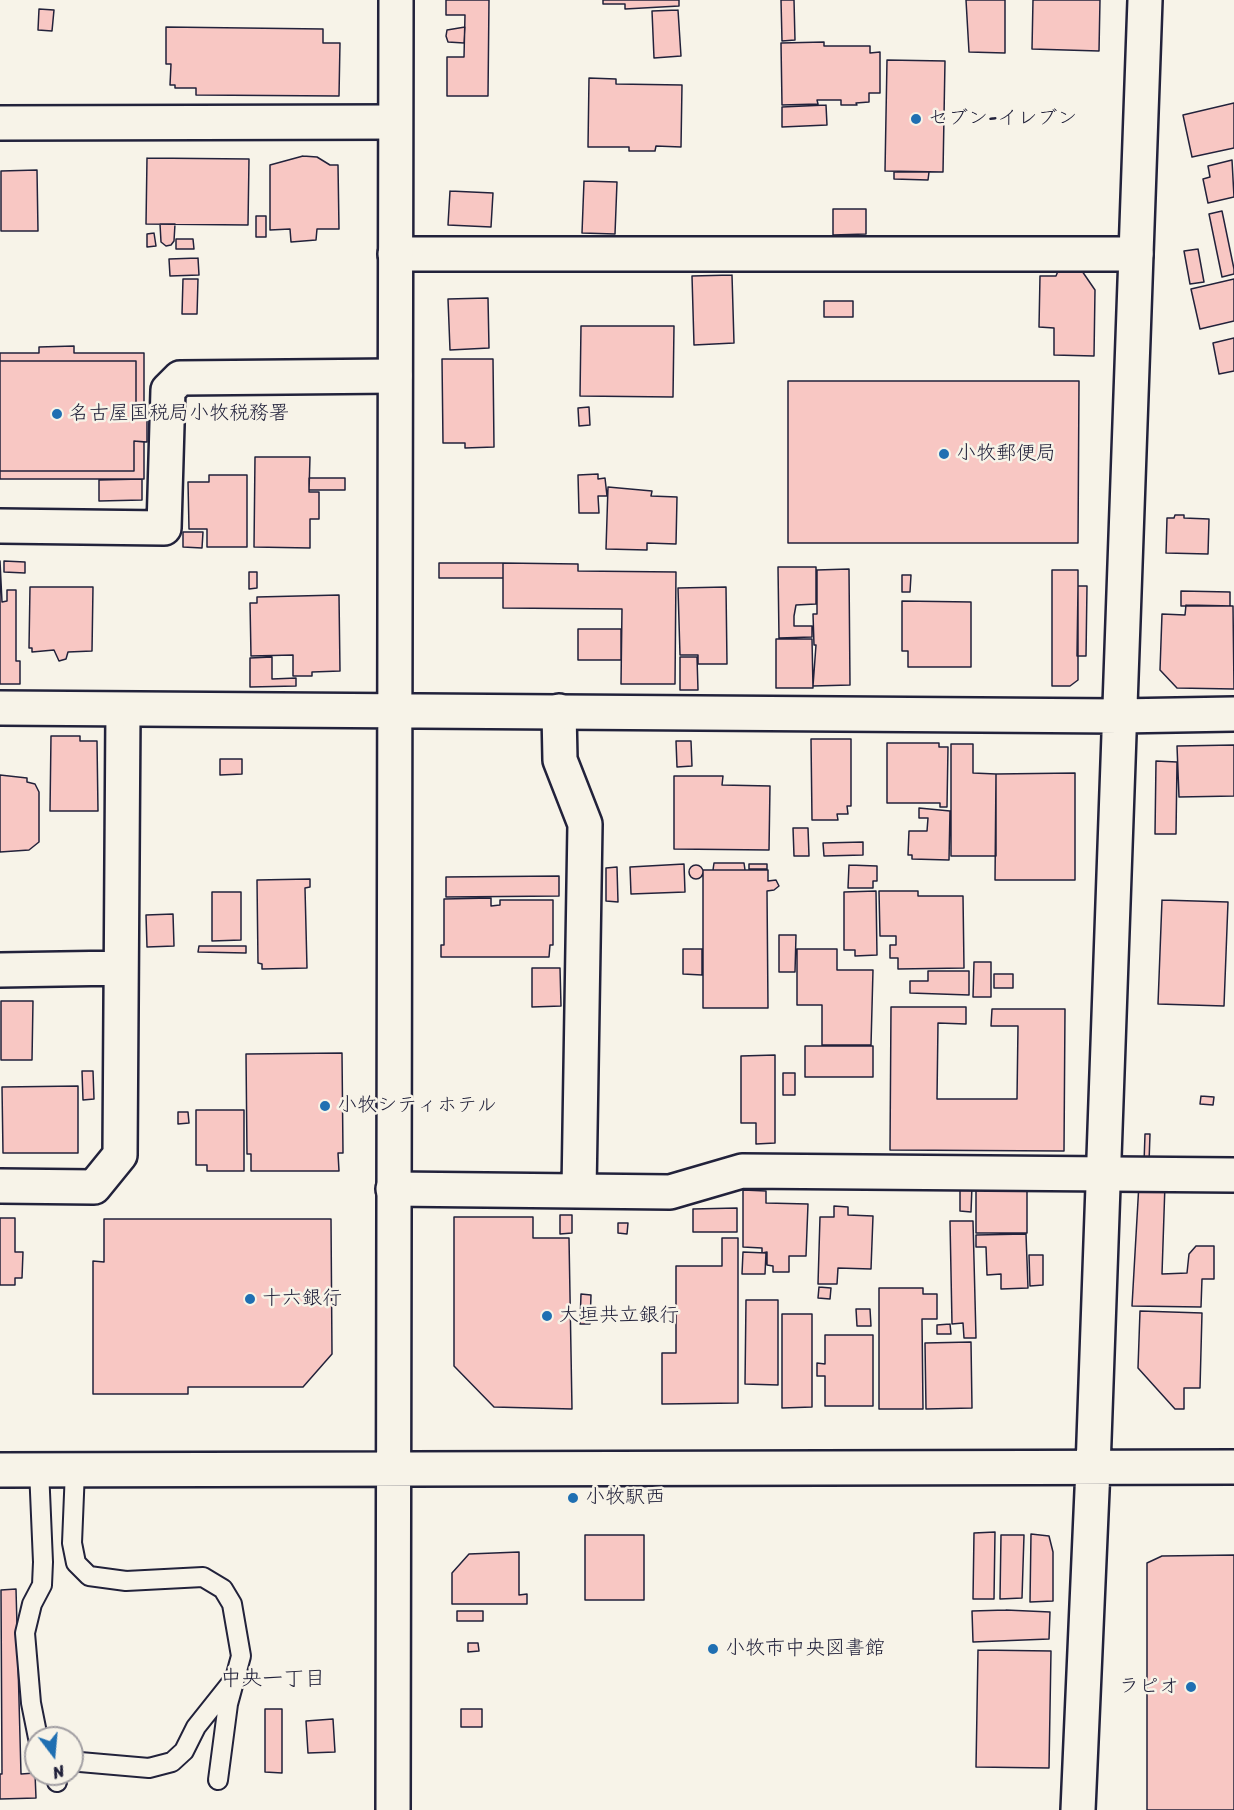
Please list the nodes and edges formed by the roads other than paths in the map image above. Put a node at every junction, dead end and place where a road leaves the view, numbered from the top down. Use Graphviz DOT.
graph roads {
  1 [pos="396,0"];
  2 [pos="1145,0"];
  3 [pos="395,122"];
  4 [pos="0,123"];
  5 [pos="394,254"];
  6 [pos="1136,254"];
  7 [pos="395,376"];
  8 [pos="0,526"];
  9 [pos="0,708"];
  10 [pos="123,710"];
  11 [pos="394,710"];
  12 [pos="559,711"];
  13 [pos="1234,714"];
  14 [pos="1119,717"];
  15 [pos="121,968"];
  16 [pos="0,970"];
  17 [pos="1104,1175"];
  18 [pos="1234,1175"];
  19 [pos="0,1186"];
  20 [pos="393,1189"];
  21 [pos="579,1191"];
  22 [pos="1234,1467"];
  23 [pos="1093,1468"];
  24 [pos="39,1469"];
  25 [pos="393,1469"];
  26 [pos="0,1470"];
  27 [pos="75,1470"];
  28 [pos="236,1677"];
  29 [pos="37,1726"];
  30 [pos="84,1762"];
  31 [pos="218,1780"];
  32 [pos="393,1810"];
  33 [pos="1078,1810"];
  1 -- 3 [label="street"];
  2 -- 6 [label="street"];
  3 -- 4 [label="street"];
  3 -- 5 [label="street"];
  5 -- 6 [label="street"];
  5 -- 7 [label="street"];
  6 -- 14 [label="street"];
  7 -- 8 [label="street"];
  7 -- 11 [label="street"];
  9 -- 10 [label="street"];
  10 -- 11 [label="street"];
  10 -- 15 [label="street"];
  11 -- 12 [label="street"];
  11 -- 20 [label="street"];
  12 -- 14 [label="street"];
  12 -- 21 [label="street"];
  13 -- 14 [label="street"];
  14 -- 17 [label="street"];
  15 -- 16 [label="street"];
  15 -- 19 [label="street"];
  17 -- 18 [label="street"];
  17 -- 21 [label="street"];
  17 -- 23 [label="street"];
  20 -- 21 [label="street"];
  20 -- 25 [label="street"];
  22 -- 23 [label="street"];
  23 -- 25 [label="street"];
  23 -- 33 [label="street"];
  24 -- 26 [label="street"];
  24 -- 27 [label="street"];
  24 -- 29 [label="lane"];
  25 -- 27 [label="street"];
  25 -- 32 [label="street"];
  27 -- 28 [label="lane"];
  28 -- 30 [label="lane"];
  28 -- 31 [label="lane"];
}
